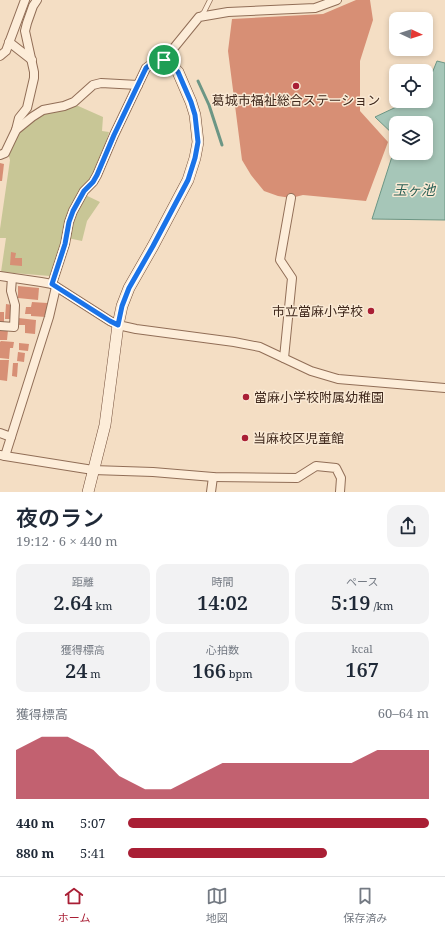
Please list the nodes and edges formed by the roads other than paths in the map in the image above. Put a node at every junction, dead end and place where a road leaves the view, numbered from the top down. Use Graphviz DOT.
graph roads {
  1 [pos="25,0"];
  2 [pos="37,0"];
  3 [pos="210,0"];
  4 [pos="337,0"];
  5 [pos="199,17"];
  6 [pos="9,42"];
  7 [pos="0,56"];
  8 [pos="162,58"];
  9 [pos="32,60"];
  10 [pos="138,85"];
  11 [pos="16,130"];
  12 [pos="0,155"];
  13 [pos="291,198"];
  14 [pos="0,276"];
  15 [pos="12,278"];
  16 [pos="54,286"];
  17 [pos="118,325"];
  18 [pos="0,326"];
  19 [pos="284,358"];
  20 [pos="445,388"];
  21 [pos="0,433"];
  22 [pos="11,437"];
  23 [pos="2,456"];
  24 [pos="93,470"];
  25 [pos="213,477"];
  26 [pos="88,492"];
  27 [pos="211,492"];
  28 [pos="340,492"];
  1 -- 6 [label="street"];
  2 -- 9 [label="street"];
  3 -- 5 [label="lane"];
  4 -- 5 [label="street"];
  5 -- 8 [label="street"];
  6 -- 7 [label="street"];
  6 -- 9 [label="street"];
  8 -- 10 [label="street"];
  8 -- 17 [label="street"];
  9 -- 11 [label="street"];
  10 -- 11 [label="street"];
  10 -- 16 [label="street"];
  11 -- 12 [label="street"];
  13 -- 19 [label="street"];
  14 -- 15 [label="street"];
  15 -- 16 [label="street"];
  15 -- 18 [label="street"];
  16 -- 17 [label="street"];
  16 -- 22 [label="street"];
  17 -- 19 [label="street"];
  17 -- 24 [label="street"];
  19 -- 20 [label="street"];
  21 -- 22 [label="street"];
  22 -- 23 [label="street"];
  23 -- 24 [label="street"];
  24 -- 25 [label="street"];
  24 -- 26 [label="street"];
  25 -- 27 [label="street"];
  25 -- 28 [label="street"];
}
